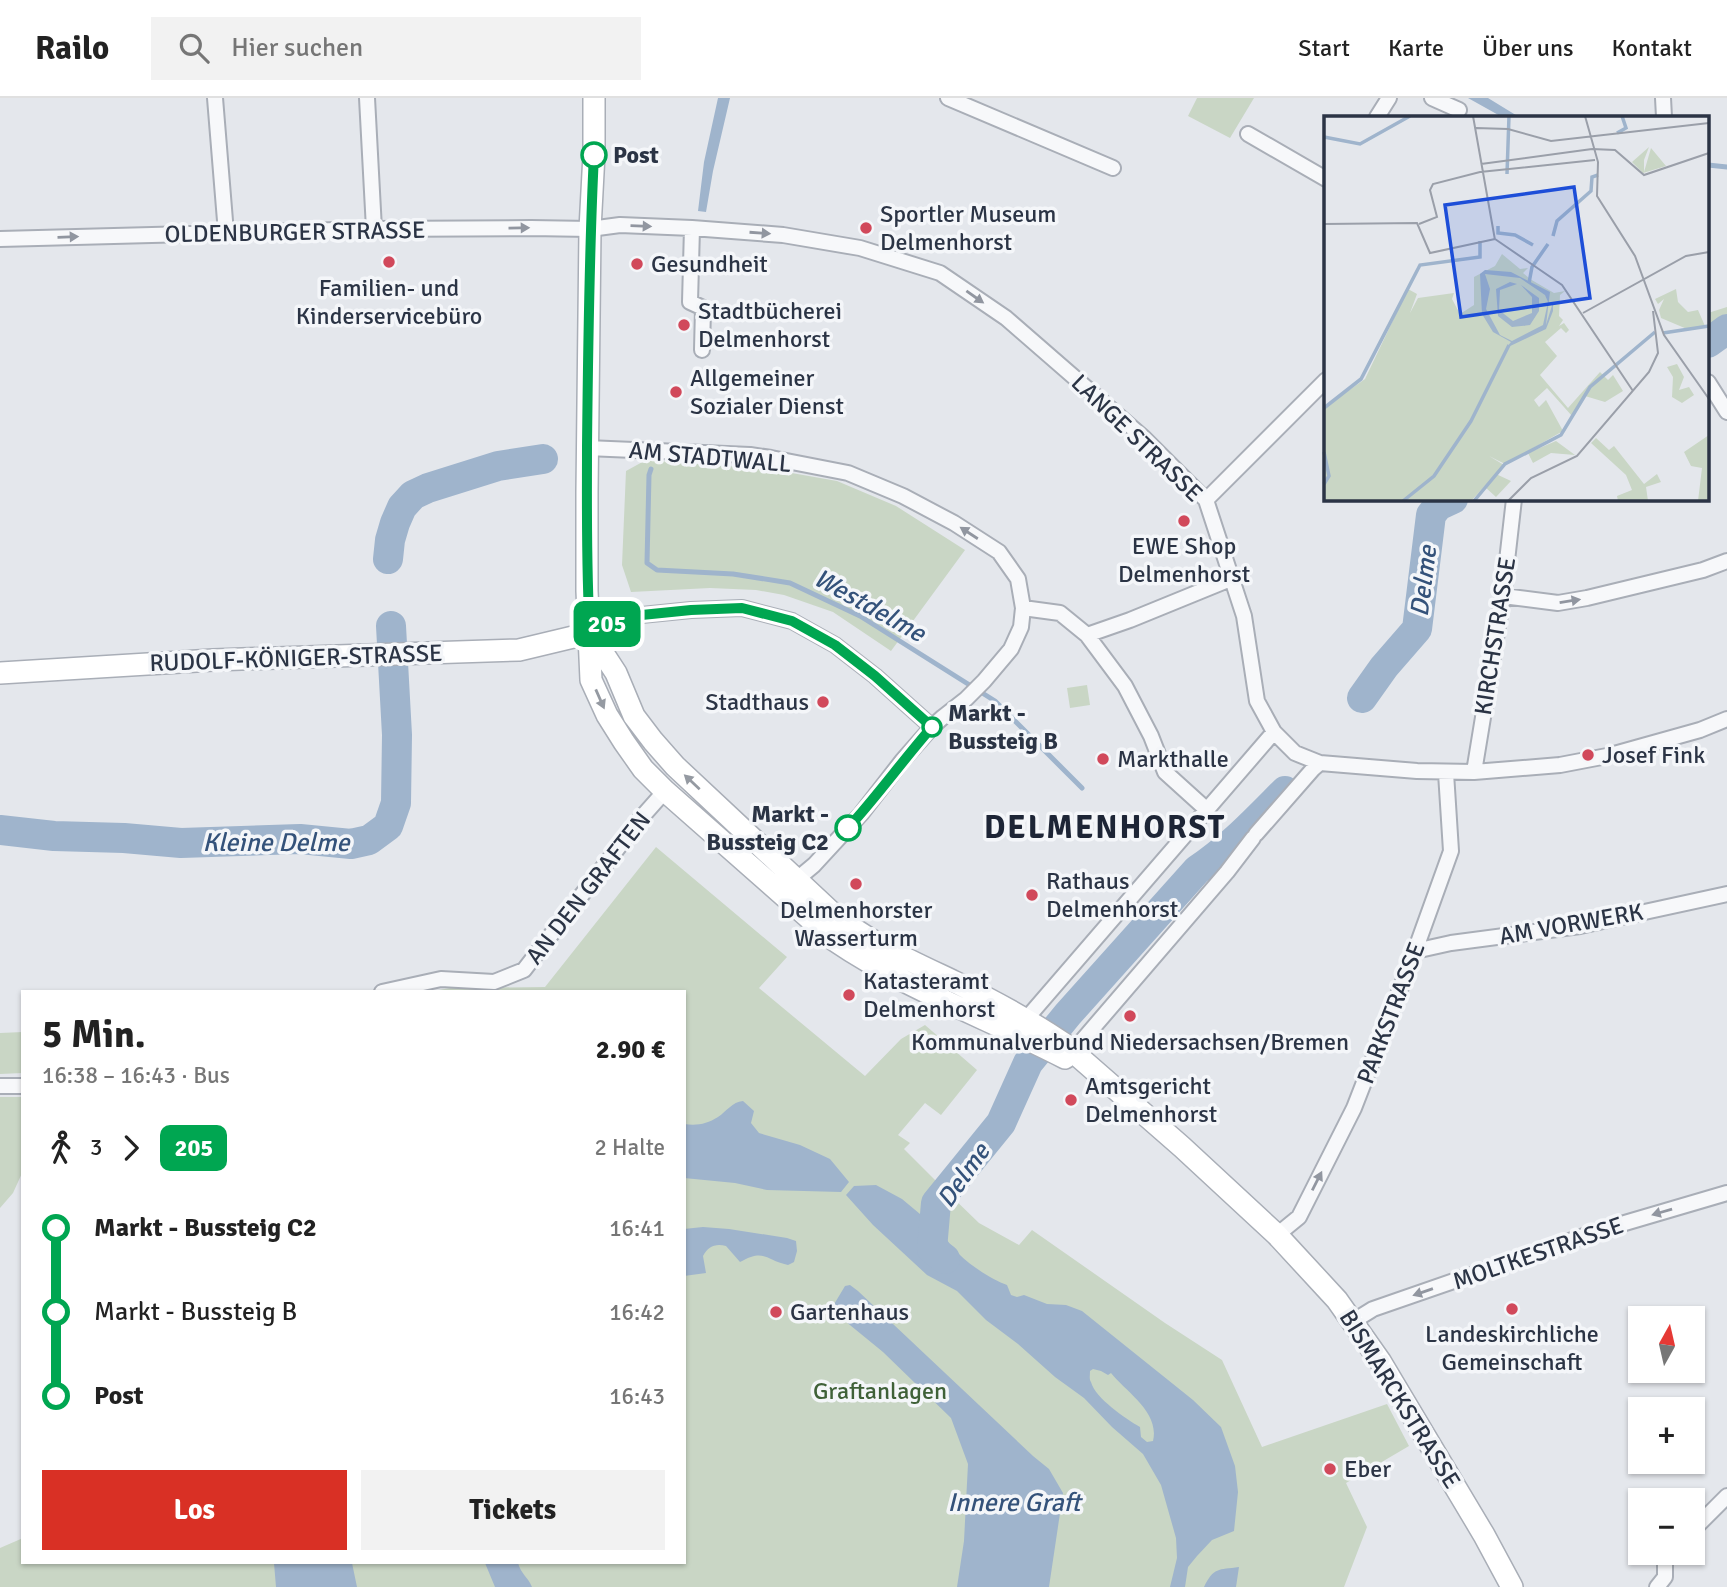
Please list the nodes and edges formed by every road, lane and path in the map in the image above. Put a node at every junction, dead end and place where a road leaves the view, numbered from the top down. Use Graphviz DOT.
graph roads {
  1 [pos="215,98"];
  2 [pos="367,98"];
  3 [pos="594,98"];
  4 [pos="948,98"];
  5 [pos="1389,98"];
  6 [pos="1432,98"];
  7 [pos="1663,98"];
  8 [pos="1459,106"];
  9 [pos="1378,116"];
  10 [pos="1664,116"];
  11 [pos="1248,134"];
  12 [pos="1113,168"];
  13 [pos="1324,178"];
  14 [pos="692,228"];
  15 [pos="374,229"];
  16 [pos="590,229"];
  17 [pos="226,233"];
  18 [pos="0,239"];
  19 [pos="702,350"];
  20 [pos="1324,382"];
  21 [pos="1710,385"];
  22 [pos="1727,412"];
  23 [pos="587,460"];
  24 [pos="1206,500"];
  25 [pos="1514,500"];
  26 [pos="1727,561"];
  27 [pos="1233,578"];
  28 [pos="1503,596"];
  29 [pos="1023,608"];
  30 [pos="590,633"];
  31 [pos="1087,635"];
  32 [pos="0,673"];
  33 [pos="1727,719"];
  34 [pos="932,727"];
  35 [pos="1274,732"];
  36 [pos="1320,763"];
  37 [pos="1474,772"];
  38 [pos="1446,773"];
  39 [pos="665,791"];
  40 [pos="1207,810"];
  41 [pos="789,886"];
  42 [pos="1727,894"];
  43 [pos="1415,951"];
  44 [pos="391,990"];
  45 [pos="1028,1030"];
  46 [pos="1064,1049"];
  47 [pos="0,1086"];
  48 [pos="21,1086"];
  49 [pos="1727,1193"];
  50 [pos="1277,1235"];
  51 [pos="1352,1322"];
  52 [pos="1727,1496"];
  53 [pos="1705,1518"];
  54 [pos="1665,1565"];
  55 [pos="1512,1587"];
  56 [pos="1657,1587"];
  1 -- 17 [label="street"];
  2 -- 15 [label="street"];
  3 -- 16 [label="main road"];
  4 -- 12 [label="street"];
  5 -- 9 [label="street"];
  6 -- 8 [label="street"];
  7 -- 10 [label="street"];
  11 -- 13 [label="street"];
  16 -- 14 [label="street, LANGE STRASSE, one-way"];
  14 -- 19 [label="street"];
  14 -- 24 [label="street, LANGE STRASSE, one-way"];
  15 -- 16 [label="street, OLDENBURGER STRASSE, one-way"];
  15 -- 17 [label="street, OLDENBURGER STRASSE"];
  16 -- 23 [label="main road"];
  18 -- 17 [label="street, OLDENBURGER STRASSE, one-way"];
  20 -- 24 [label="street"];
  21 -- 22 [label="street"];
  29 -- 23 [label="street, AM STADTWALL, one-way"];
  23 -- 30 [label="main road"];
  24 -- 27 [label="street, LANGE STRASSE"];
  25 -- 28 [label="street, KIRCHSTRASSE"];
  28 -- 26 [label="street, one-way"];
  27 -- 31 [label="street"];
  27 -- 35 [label="street, LANGE STRASSE"];
  28 -- 37 [label="street, KIRCHSTRASSE"];
  29 -- 31 [label="street"];
  29 -- 34 [label="street, AM STADTWALL"];
  30 -- 32 [label="main road, RUDOLF-KÖNIGER-STRASSE"];
  30 -- 34 [label="street"];
  30 -- 39 [label="main road, one-way"];
  41 -- 30 [label="main road, one-way"];
  31 -- 40 [label="street"];
  33 -- 37 [label="street, LANGE STRASSE"];
  34 -- 41 [label="street, AM STADTWALL"];
  35 -- 36 [label="street, LANGE STRASSE"];
  35 -- 40 [label="street"];
  36 -- 38 [label="street, LANGE STRASSE"];
  36 -- 46 [label="street"];
  37 -- 38 [label="street, LANGE STRASSE"];
  38 -- 43 [label="street, PARKSTRASSE"];
  39 -- 41 [label="main road"];
  39 -- 44 [label="street, AN DEN GRAFTEN"];
  40 -- 45 [label="street"];
  41 -- 45 [label="main road, BISMARCKSTRASSE"];
  42 -- 43 [label="street, AM VORWERK"];
  50 -- 43 [label="street, PARKSTRASSE, one-way"];
  45 -- 46 [label="main road, BISMARCKSTRASSE"];
  46 -- 50 [label="main road, BISMARCKSTRASSE"];
  47 -- 48 [label="street"];
  49 -- 51 [label="street, MOLTKESTRASSE, one-way"];
  50 -- 51 [label="main road, BISMARCKSTRASSE"];
  51 -- 55 [label="main road, BISMARCKSTRASSE"];
  52 -- 53 [label="street"];
  54 -- 56 [label="street"];
}
